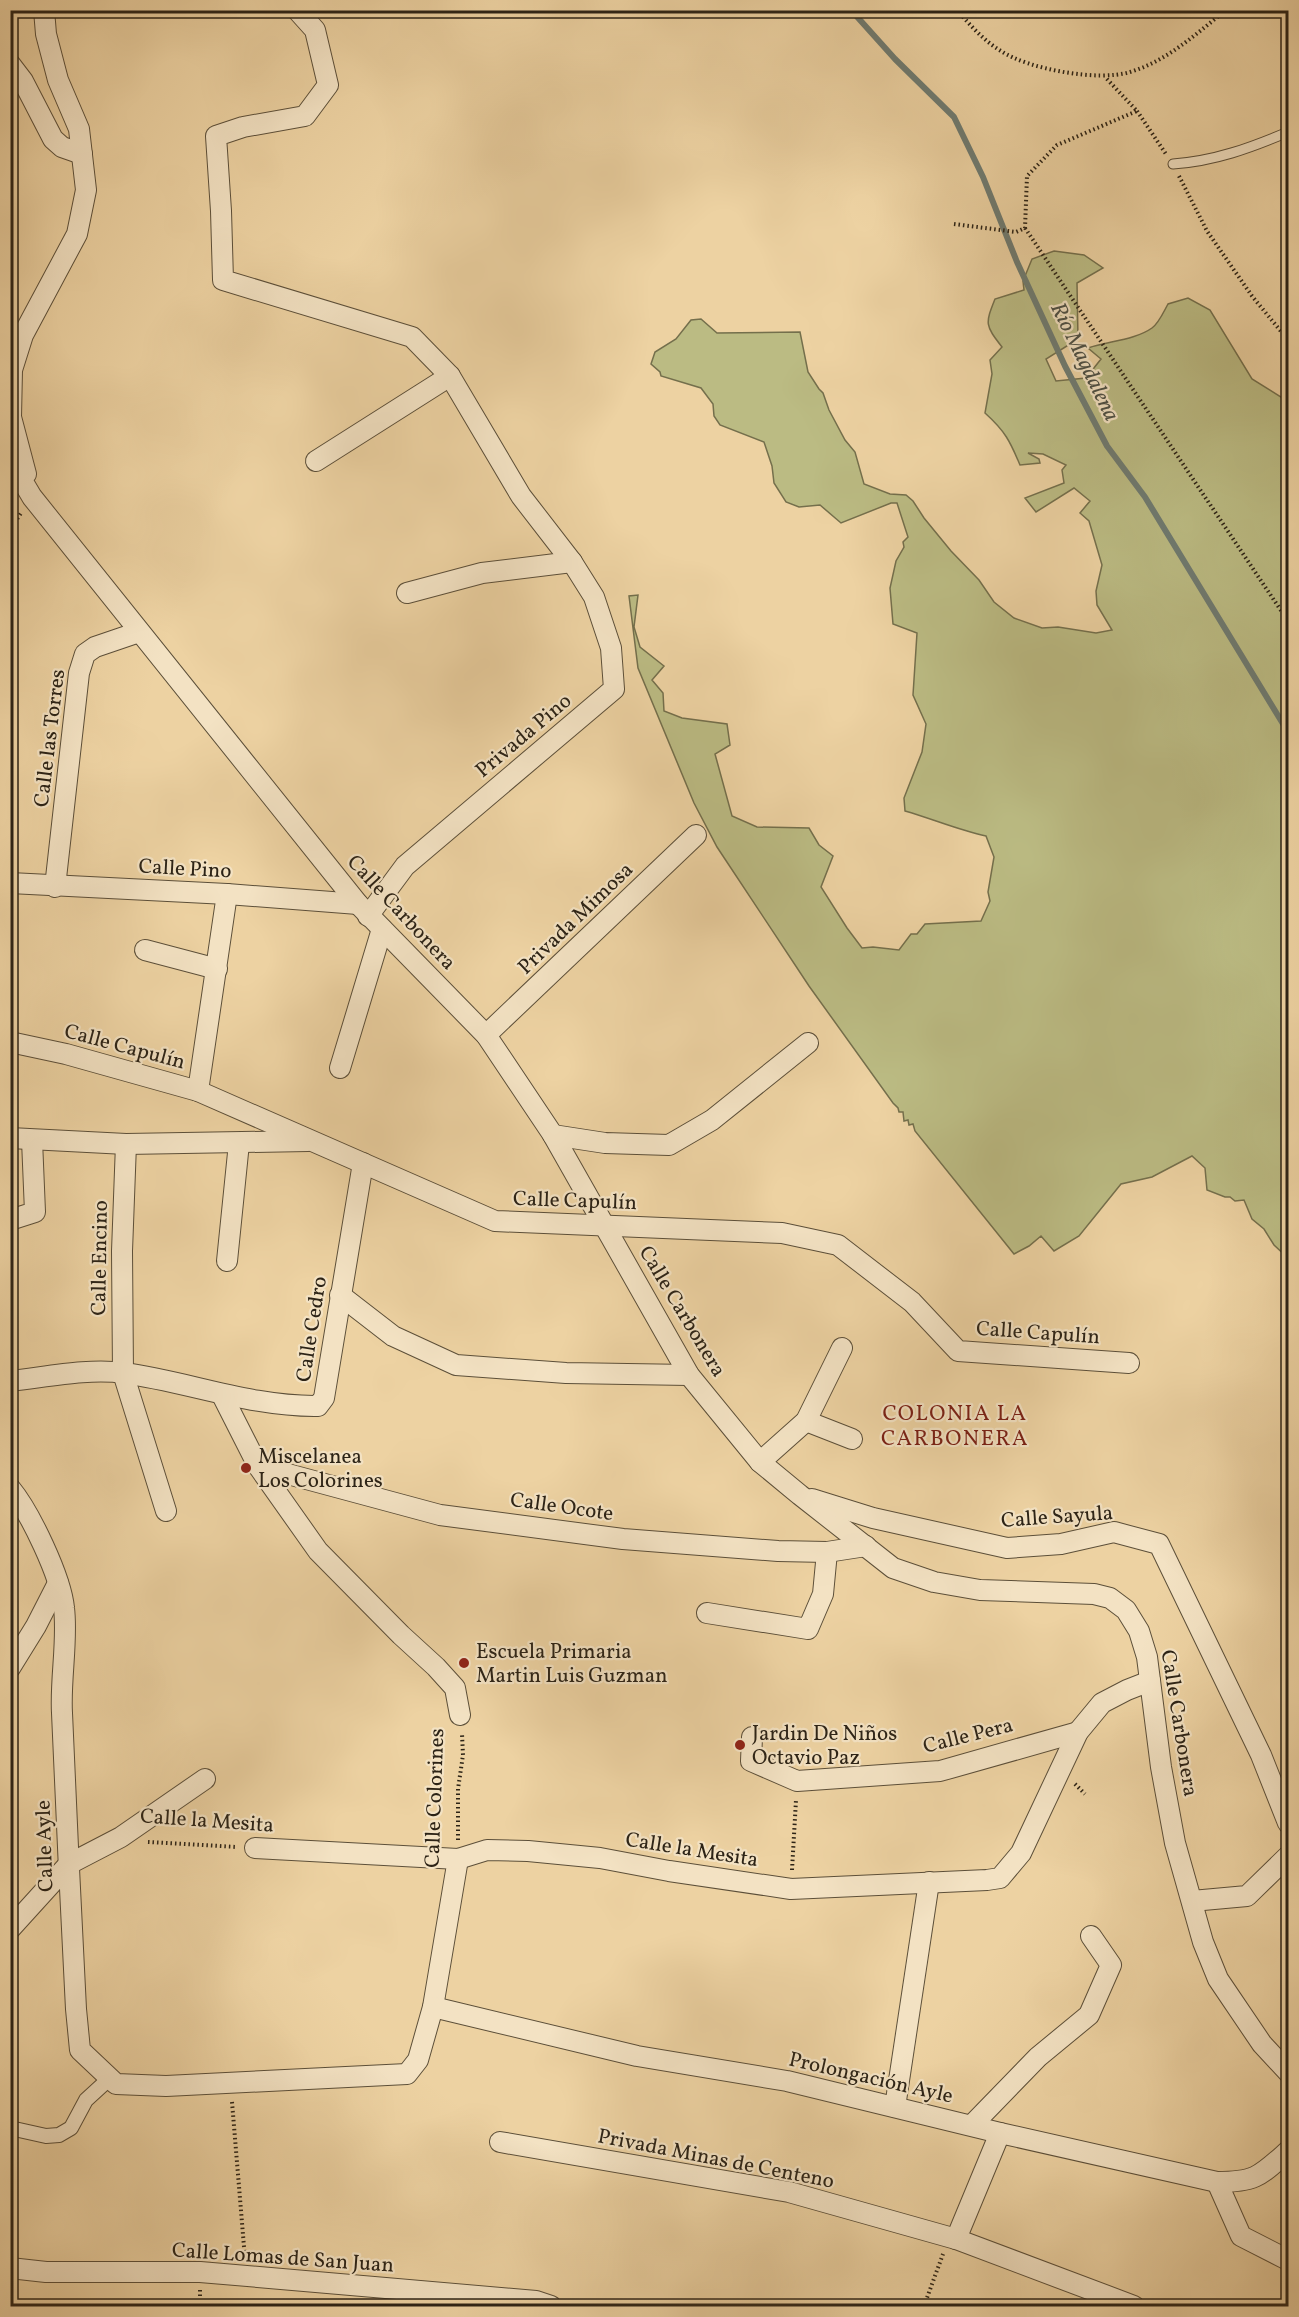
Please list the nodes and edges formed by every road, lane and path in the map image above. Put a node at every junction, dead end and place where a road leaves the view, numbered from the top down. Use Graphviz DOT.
graph roads {
  1 [pos="44,10"];
  2 [pos="297,10"];
  3 [pos="957,10"];
  4 [pos="1226,10"];
  5 [pos="10,64"];
  6 [pos="1105,77"];
  7 [pos="1137,111"];
  8 [pos="1288,132"];
  9 [pos="82,153"];
  10 [pos="1173,164"];
  11 [pos="954,224"];
  12 [pos="1025,228"];
  13 [pos="1288,340"];
  14 [pos="450,376"];
  15 [pos="10,460"];
  16 [pos="316,460"];
  17 [pos="32,497"];
  18 [pos="572,562"];
  19 [pos="407,593"];
  20 [pos="1288,621"];
  21 [pos="139,633"];
  22 [pos="696,835"];
  23 [pos="10,883"];
  24 [pos="55,887"];
  25 [pos="227,894"];
  26 [pos="369,916"];
  27 [pos="145,950"];
  28 [pos="217,969"];
  29 [pos="486,1035"];
  30 [pos="10,1042"];
  31 [pos="808,1043"];
  32 [pos="340,1068"];
  33 [pos="198,1091"];
  34 [pos="553,1135"];
  35 [pos="10,1138"];
  36 [pos="32,1140"];
  37 [pos="313,1141"];
  38 [pos="239,1143"];
  39 [pos="126,1144"];
  40 [pos="363,1163"];
  41 [pos="10,1220"];
  42 [pos="603,1225"];
  43 [pos="227,1261"];
  44 [pos="340,1295"];
  45 [pos="842,1348"];
  46 [pos="1129,1363"];
  47 [pos="123,1373"];
  48 [pos="689,1375"];
  49 [pos="10,1381"];
  50 [pos="222,1395"];
  51 [pos="806,1421"];
  52 [pos="852,1439"];
  53 [pos="760,1462"];
  54 [pos="258,1467"];
  55 [pos="10,1488"];
  56 [pos="800,1495"];
  57 [pos="166,1511"];
  58 [pos="866,1546"];
  59 [pos="827,1552"];
  60 [pos="58,1582"];
  61 [pos="706,1613"];
  62 [pos="10,1668"];
  63 [pos="1150,1681"];
  64 [pos="460,1715"];
  65 [pos="1078,1732"];
  66 [pos="752,1737"];
  67 [pos="205,1779"];
  68 [pos="797,1781"];
  69 [pos="1288,1822"];
  70 [pos="121,1837"];
  71 [pos="255,1848"];
  72 [pos="1288,1856"];
  73 [pos="458,1858"];
  74 [pos="69,1864"];
  75 [pos="929,1882"];
  76 [pos="791,1889"];
  77 [pos="1192,1901"];
  78 [pos="10,1929"];
  79 [pos="1091,1936"];
  80 [pos="433,2007"];
  81 [pos="418,2060"];
  82 [pos="1288,2072"];
  83 [pos="110,2078"];
  84 [pos="230,2083"];
  85 [pos="895,2107"];
  86 [pos="972,2125"];
  87 [pos="10,2128"];
  88 [pos="1000,2133"];
  89 [pos="500,2142"];
  90 [pos="1288,2151"];
  91 [pos="1217,2182"];
  92 [pos="952,2238"];
  93 [pos="1288,2260"];
  94 [pos="10,2268"];
  95 [pos="247,2276"];
  96 [pos="550,2307"];
  97 [pos="924,2307"];
  98 [pos="1134,2307"];
  1 -- 9 [label="street"];
  2 -- 14 [label="street"];
  3 -- 6 [label="path"];
  4 -- 6 [label="path"];
  5 -- 9 [label="street"];
  6 -- 7 [label="path"];
  7 -- 10 [label="path"];
  7 -- 12 [label="path"];
  8 -- 10 [label="lane"];
  9 -- 17 [label="street"];
  10 -- 13 [label="path"];
  11 -- 12 [label="path"];
  12 -- 20 [label="path"];
  14 -- 16 [label="street"];
  14 -- 18 [label="street"];
  15 -- 17 [label="street, Calle Carbonera"];
  17 -- 21 [label="street, Calle Carbonera"];
  18 -- 19 [label="street"];
  18 -- 26 [label="street, Privada Pino"];
  21 -- 24 [label="street, Calle las Torres"];
  21 -- 26 [label="street, Calle Carbonera"];
  22 -- 29 [label="street, Privada Mimosa"];
  23 -- 24 [label="street, Calle Pino"];
  24 -- 25 [label="street, Calle Pino"];
  25 -- 26 [label="street, Calle Pino"];
  25 -- 28 [label="street"];
  26 -- 29 [label="street, Calle Carbonera"];
  26 -- 32 [label="street"];
  27 -- 28 [label="street"];
  28 -- 33 [label="street"];
  29 -- 34 [label="street, Calle Carbonera"];
  30 -- 33 [label="street, Calle Capulín"];
  31 -- 34 [label="street"];
  33 -- 37 [label="street, Calle Capulín"];
  34 -- 42 [label="street, Calle Carbonera"];
  35 -- 36 [label="street"];
  36 -- 39 [label="street"];
  36 -- 41 [label="street"];
  37 -- 38 [label="street"];
  37 -- 40 [label="street, Calle Capulín"];
  38 -- 39 [label="street"];
  38 -- 43 [label="street"];
  39 -- 47 [label="street, Calle Encino"];
  40 -- 42 [label="street, Calle Capulín"];
  40 -- 44 [label="street, Calle Cedro"];
  42 -- 46 [label="street, Calle Capulín"];
  42 -- 48 [label="street, Calle Carbonera"];
  44 -- 48 [label="street"];
  44 -- 50 [label="street, Calle Cedro"];
  45 -- 51 [label="street"];
  47 -- 49 [label="street"];
  47 -- 50 [label="street"];
  47 -- 57 [label="street, Calle Encino"];
  48 -- 53 [label="street, Calle Carbonera"];
  50 -- 54 [label="street, Calle Colorines"];
  51 -- 52 [label="street"];
  51 -- 53 [label="street"];
  53 -- 56 [label="street, Calle Carbonera"];
  54 -- 59 [label="street, Calle Ocote"];
  54 -- 64 [label="street, Calle Colorines"];
  55 -- 60 [label="street, Calle Ayle"];
  56 -- 58 [label="street, Calle Carbonera"];
  56 -- 69 [label="street, Calle Sayula"];
  58 -- 59 [label="street, Calle Ocote"];
  58 -- 63 [label="street, Calle Carbonera"];
  59 -- 61 [label="street"];
  60 -- 62 [label="street"];
  60 -- 74 [label="street, Calle Ayle"];
  63 -- 65 [label="street, Calle la Mesita"];
  63 -- 77 [label="street, Calle Carbonera"];
  64 -- 73 [label="path, Calle Colorines"];
  65 -- 68 [label="street, Calle Pera"];
  65 -- 75 [label="street, Calle la Mesita"];
  66 -- 68 [label="street"];
  67 -- 70 [label="street"];
  68 -- 76 [label="path"];
  70 -- 71 [label="path, Calle la Mesita"];
  70 -- 74 [label="street"];
  71 -- 73 [label="street, Calle la Mesita"];
  72 -- 77 [label="street"];
  73 -- 76 [label="street, Calle la Mesita"];
  73 -- 80 [label="street, Calle Colorines"];
  74 -- 78 [label="street"];
  74 -- 83 [label="street, Calle Ayle"];
  75 -- 76 [label="street, Calle la Mesita"];
  75 -- 85 [label="street"];
  77 -- 82 [label="street, Calle Carbonera"];
  79 -- 86 [label="street"];
  80 -- 81 [label="street, Calle Colorines"];
  80 -- 85 [label="street, Prolongación Ayle"];
  81 -- 84 [label="street, Calle Ayle"];
  83 -- 84 [label="street, Calle Ayle"];
  83 -- 87 [label="street"];
  84 -- 95 [label="path"];
  85 -- 86 [label="street, Prolongación Ayle"];
  86 -- 88 [label="street, Prolongación Ayle"];
  88 -- 91 [label="street, Prolongación Ayle"];
  88 -- 92 [label="street"];
  89 -- 92 [label="street, Privada Minas de Centeno"];
  90 -- 91 [label="street, Prolongación Ayle"];
  91 -- 93 [label="street"];
  92 -- 97 [label="path"];
  92 -- 98 [label="street, Privada Minas de Centeno"];
  94 -- 95 [label="street, Calle Lomas de San Juan"];
  95 -- 96 [label="street, Calle Lomas de San Juan"];
}
